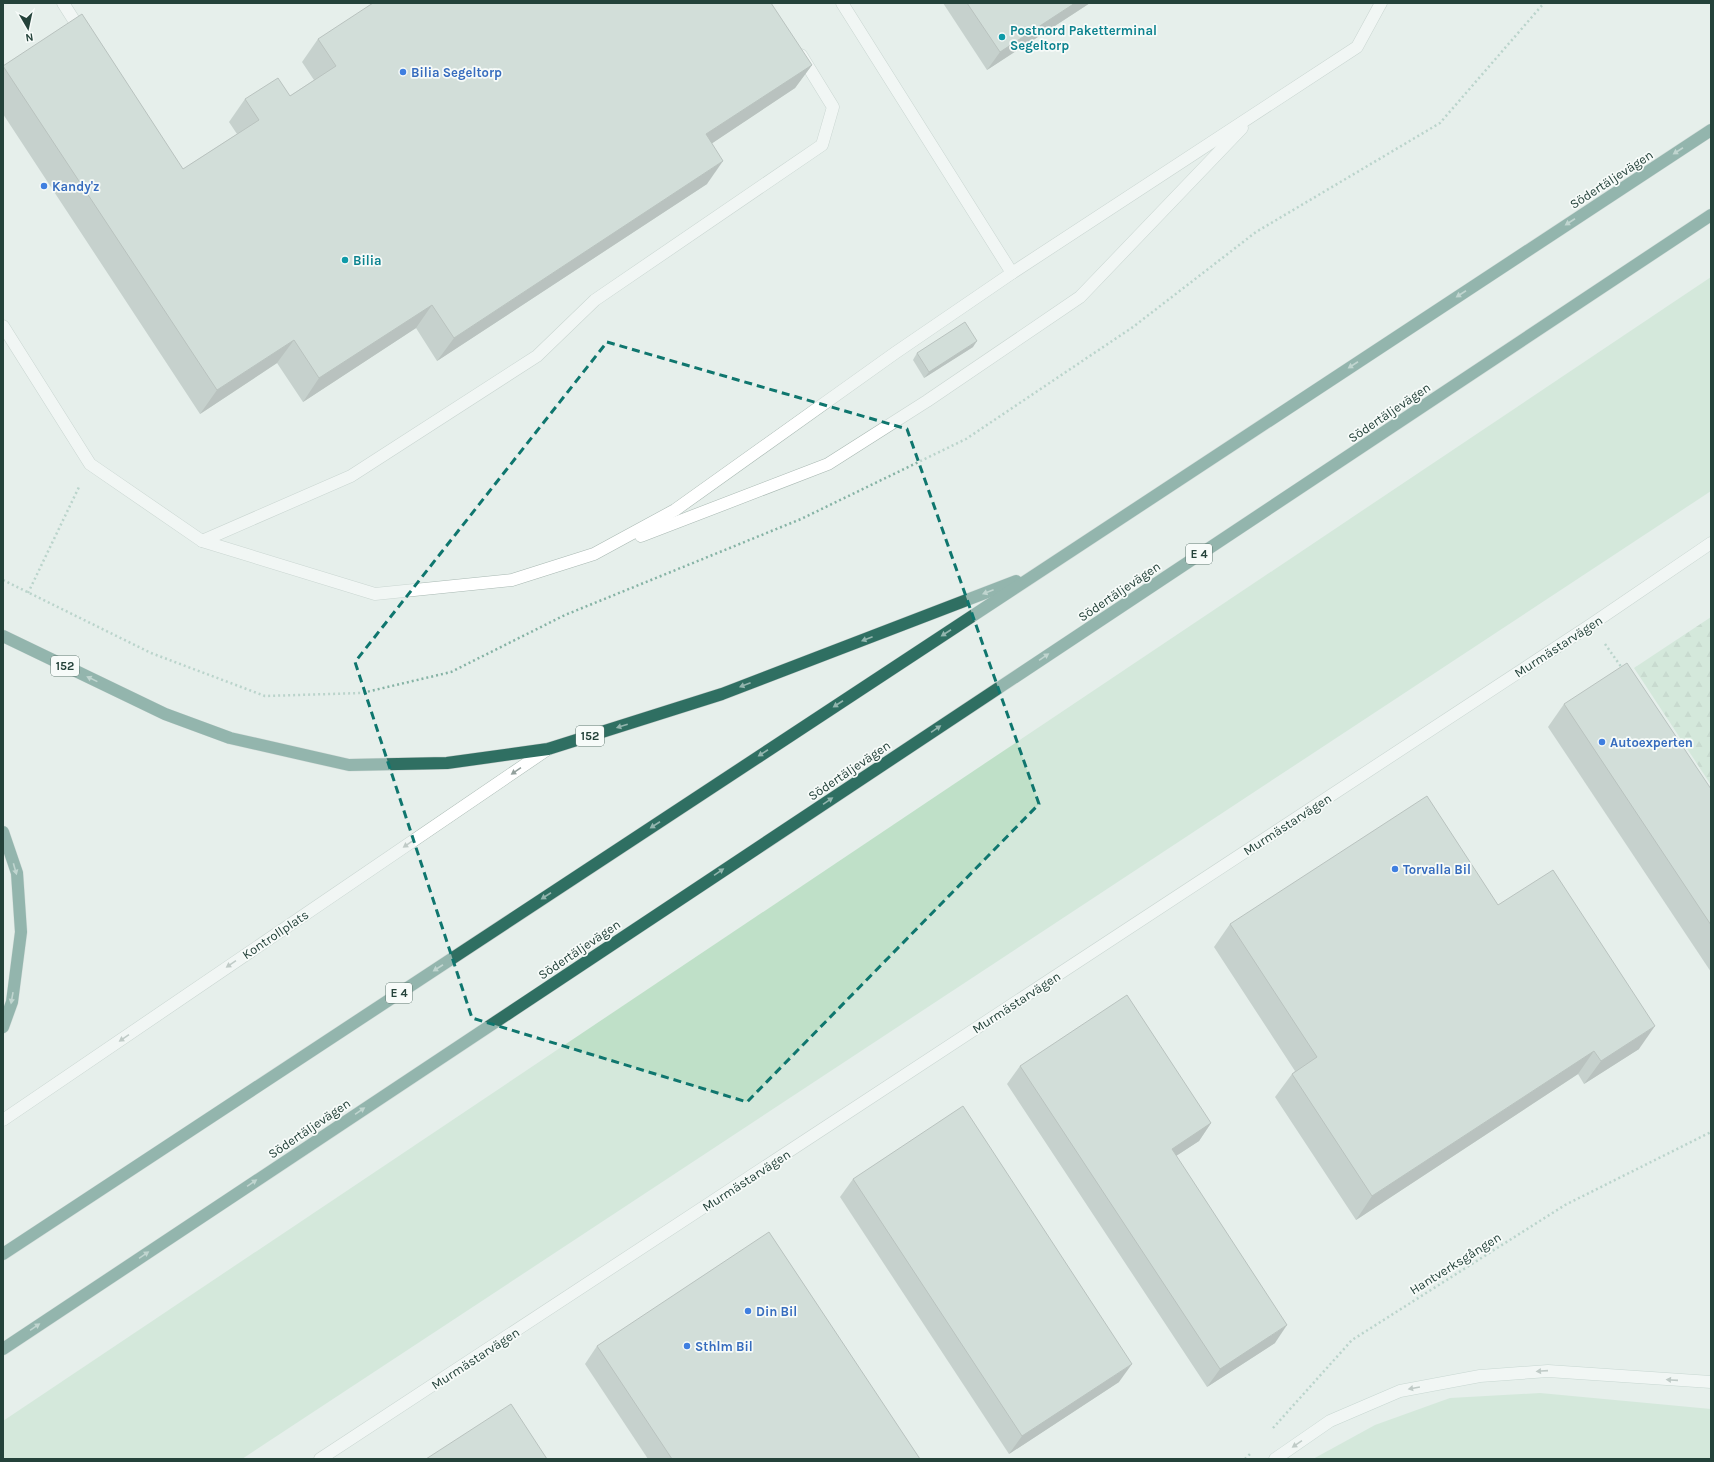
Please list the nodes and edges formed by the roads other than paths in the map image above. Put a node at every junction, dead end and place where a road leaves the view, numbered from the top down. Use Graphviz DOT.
graph roads {
  1 [pos="63,3"];
  2 [pos="842,3"];
  3 [pos="1380,3"];
  4 [pos="87,40"];
  5 [pos="793,42"];
  6 [pos="1257,112"];
  7 [pos="1711,130"];
  8 [pos="1711,215"];
  9 [pos="1012,273"];
  10 [pos="3,326"];
  11 [pos="202,541"];
  12 [pos="1711,543"];
  13 [pos="594,554"];
  14 [pos="1038,573"];
  15 [pos="3,636"];
  16 [pos="548,749"];
  17 [pos="3,832"];
  18 [pos="3,1027"];
  19 [pos="3,1120"];
  20 [pos="3,1254"];
  21 [pos="3,1349"];
  22 [pos="1711,1382"];
  23 [pos="320,1459"];
  24 [pos="1275,1459"];
  1 -- 4 [label="street"];
  2 -- 9 [label="street"];
  3 -- 6 [label="street"];
  5 -- 11 [label="street"];
  6 -- 9 [label="street"];
  6 -- 13 [label="street"];
  7 -- 14 [label="highway, Södertäljevägen / E 4, one-way"];
  21 -- 8 [label="highway, Södertäljevägen / E 4, one-way"];
  9 -- 13 [label="street"];
  10 -- 11 [label="street"];
  11 -- 13 [label="street"];
  12 -- 23 [label="street, Murmästarvägen"];
  14 -- 16 [label="highway, 152, one-way"];
  14 -- 20 [label="highway, Södertäljevägen / E 4, one-way"];
  16 -- 15 [label="highway, 152, one-way"];
  16 -- 19 [label="street, Kontrollplats, one-way"];
  17 -- 18 [label="highway, one-way"];
  22 -- 24 [label="street, one-way"];
}
